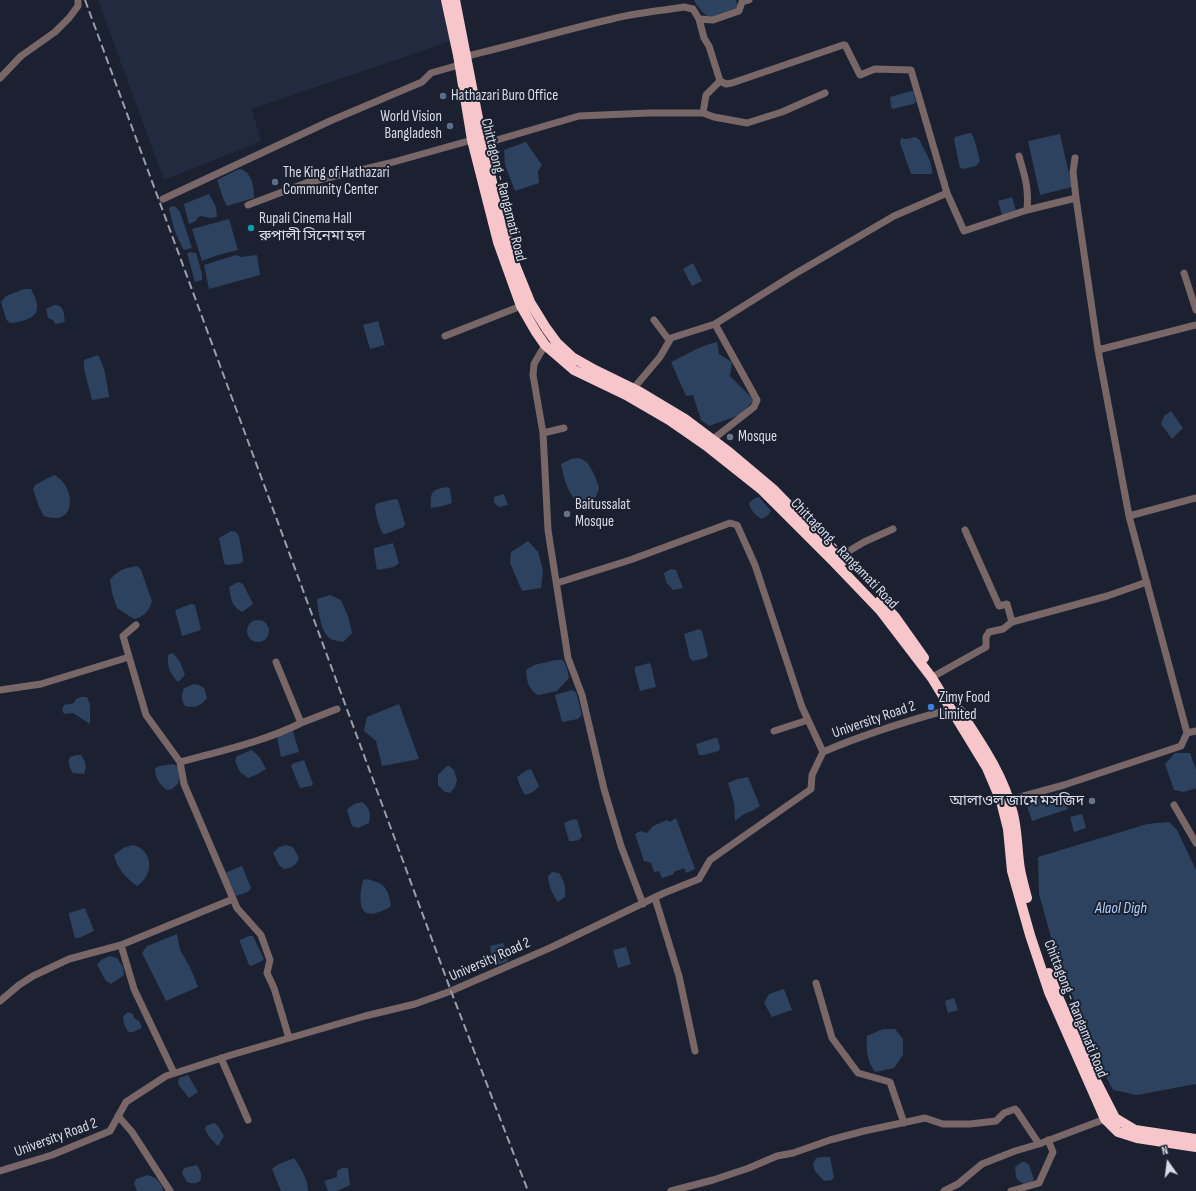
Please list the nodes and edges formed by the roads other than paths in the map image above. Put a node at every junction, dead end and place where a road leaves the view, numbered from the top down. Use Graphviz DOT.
graph roads {
  1 [pos="78,0"];
  2 [pos="446,0"];
  3 [pos="455,0"];
  4 [pos="749,0"];
  5 [pos="683,3"];
  6 [pos="699,19"];
  7 [pos="467,56"];
  8 [pos="459,65"];
  9 [pos="0,78"];
  10 [pos="720,81"];
  11 [pos="825,93"];
  12 [pos="703,113"];
  13 [pos="472,140"];
  14 [pos="482,144"];
  15 [pos="1018,156"];
  16 [pos="1075,158"];
  17 [pos="946,194"];
  18 [pos="1076,198"];
  19 [pos="163,199"];
  20 [pos="248,205"];
  21 [pos="1027,210"];
  22 [pos="1184,273"];
  23 [pos="521,306"];
  24 [pos="1196,310"];
  25 [pos="654,320"];
  26 [pos="715,324"];
  27 [pos="1196,325"];
  28 [pos="445,336"];
  29 [pos="668,340"];
  30 [pos="545,345"];
  31 [pos="1098,350"];
  32 [pos="632,389"];
  33 [pos="564,428"];
  34 [pos="543,433"];
  35 [pos="712,440"];
  36 [pos="1196,498"];
  37 [pos="1129,516"];
  38 [pos="893,529"];
  39 [pos="964,530"];
  40 [pos="839,557"];
  41 [pos="1147,582"];
  42 [pos="557,583"];
  43 [pos="1012,622"];
  44 [pos="136,625"];
  45 [pos="129,657"];
  46 [pos="276,662"];
  47 [pos="936,675"];
  48 [pos="0,690"];
  49 [pos="337,709"];
  50 [pos="951,709"];
  51 [pos="808,720"];
  52 [pos="301,723"];
  53 [pos="774,731"];
  54 [pos="1196,731"];
  55 [pos="1187,733"];
  56 [pos="823,752"];
  57 [pos="180,762"];
  58 [pos="1009,800"];
  59 [pos="1174,805"];
  60 [pos="1196,843"];
  61 [pos="655,898"];
  62 [pos="233,899"];
  63 [pos="643,904"];
  64 [pos="121,946"];
  65 [pos="816,983"];
  66 [pos="0,1001"];
  67 [pos="289,1038"];
  68 [pos="695,1051"];
  69 [pos="221,1058"];
  70 [pos="174,1073"];
  71 [pos="118,1116"];
  72 [pos="1105,1119"];
  73 [pos="248,1120"];
  74 [pos="904,1123"];
  75 [pos="1196,1139"];
  76 [pos="1048,1140"];
  77 [pos="1039,1144"];
  78 [pos="1196,1147"];
  79 [pos="0,1172"];
  80 [pos="170,1191"];
  81 [pos="671,1191"];
  82 [pos="944,1191"];
  83 [pos="1011,1191"];
  1 -- 9 [label="street"];
  2 -- 8 [label="highway, Chittagong - Rangamati Road"];
  3 -- 7 [label="highway, Chittagong - Rangamati Road"];
  4 -- 6 [label="street"];
  5 -- 6 [label="street"];
  5 -- 7 [label="street"];
  6 -- 10 [label="street"];
  7 -- 14 [label="highway, Chittagong - Rangamati Road"];
  8 -- 13 [label="highway, Chittagong - Rangamati Road"];
  8 -- 19 [label="street"];
  10 -- 12 [label="street"];
  10 -- 17 [label="street"];
  11 -- 12 [label="street"];
  12 -- 14 [label="street"];
  13 -- 20 [label="street"];
  13 -- 23 [label="highway, Chittagong - Rangamati Road"];
  14 -- 32 [label="highway, Chittagong - Rangamati Road"];
  15 -- 21 [label="street"];
  16 -- 18 [label="street"];
  17 -- 21 [label="street"];
  17 -- 26 [label="street"];
  18 -- 21 [label="street"];
  18 -- 31 [label="street"];
  22 -- 24 [label="street"];
  23 -- 28 [label="street"];
  23 -- 30 [label="highway, Chittagong - Rangamati Road"];
  25 -- 29 [label="street"];
  26 -- 29 [label="street"];
  26 -- 35 [label="street"];
  27 -- 31 [label="street"];
  29 -- 32 [label="street"];
  30 -- 34 [label="street"];
  30 -- 50 [label="highway, Chittagong - Rangamati Road"];
  31 -- 37 [label="street"];
  32 -- 35 [label="highway, Chittagong - Rangamati Road"];
  33 -- 34 [label="street"];
  34 -- 42 [label="street"];
  35 -- 40 [label="highway, Chittagong - Rangamati Road"];
  36 -- 37 [label="street"];
  37 -- 41 [label="street"];
  38 -- 40 [label="street"];
  39 -- 43 [label="street"];
  40 -- 47 [label="highway, Chittagong - Rangamati Road"];
  41 -- 43 [label="street"];
  41 -- 55 [label="street"];
  42 -- 51 [label="street"];
  42 -- 63 [label="street"];
  43 -- 47 [label="street"];
  44 -- 45 [label="street"];
  45 -- 48 [label="street"];
  45 -- 57 [label="street"];
  46 -- 52 [label="street"];
  47 -- 58 [label="highway, Chittagong - Rangamati Road"];
  49 -- 52 [label="street"];
  50 -- 56 [label="street, University Road 2"];
  50 -- 72 [label="highway, Chittagong - Rangamati Road"];
  51 -- 53 [label="street"];
  51 -- 56 [label="street"];
  52 -- 57 [label="street"];
  54 -- 55 [label="street"];
  55 -- 58 [label="street"];
  56 -- 61 [label="street, University Road 2"];
  57 -- 62 [label="street"];
  58 -- 75 [label="highway, Chittagong - Rangamati Road"];
  59 -- 60 [label="street"];
  61 -- 63 [label="street, University Road 2"];
  61 -- 68 [label="street"];
  62 -- 64 [label="street"];
  62 -- 67 [label="street"];
  63 -- 67 [label="street, University Road 2"];
  64 -- 66 [label="street"];
  64 -- 70 [label="street"];
  65 -- 74 [label="street"];
  67 -- 69 [label="street, University Road 2"];
  69 -- 70 [label="street, University Road 2"];
  69 -- 73 [label="street"];
  70 -- 71 [label="street, University Road 2"];
  71 -- 79 [label="street, University Road 2"];
  71 -- 80 [label="street"];
  72 -- 76 [label="street"];
  72 -- 78 [label="highway, Chittagong - Rangamati Road"];
  74 -- 77 [label="street"];
  74 -- 81 [label="street"];
  76 -- 77 [label="street"];
  76 -- 83 [label="street"];
  77 -- 82 [label="street"];
}
